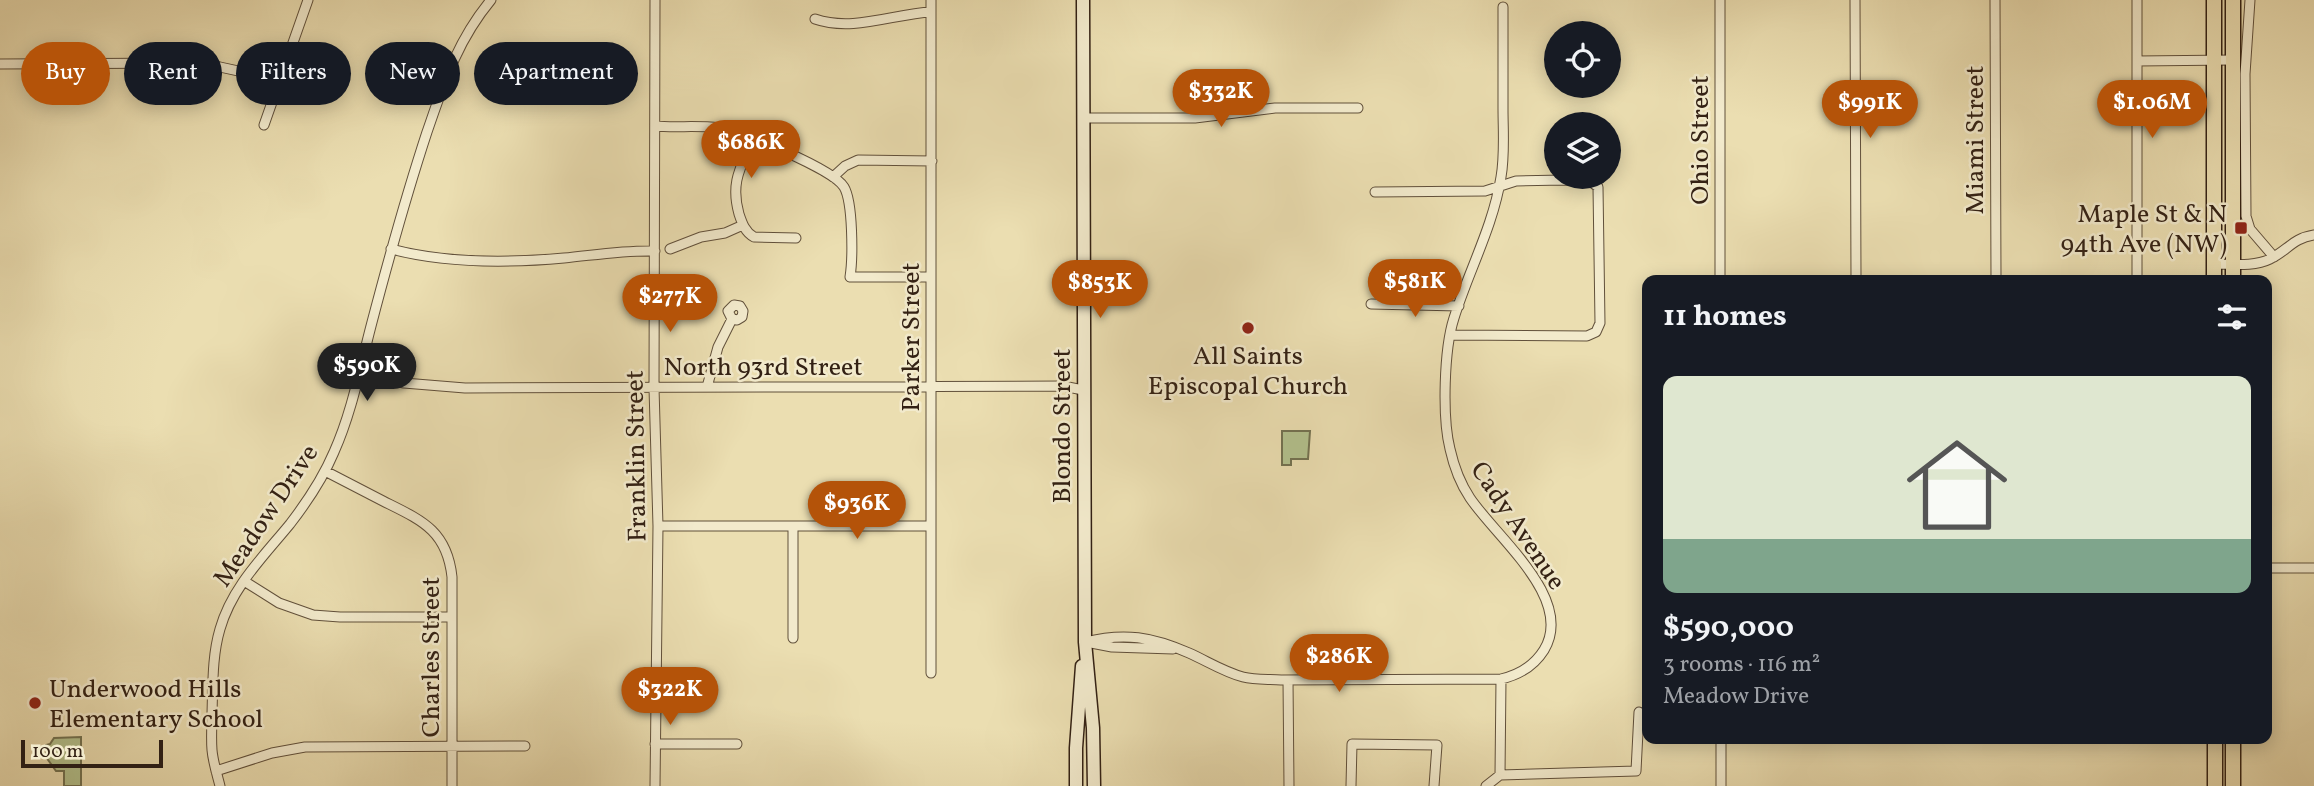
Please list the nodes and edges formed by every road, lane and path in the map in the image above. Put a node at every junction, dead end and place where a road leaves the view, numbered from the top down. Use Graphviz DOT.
graph roads {
  1 [pos="308,0"];
  2 [pos="491,0"];
  3 [pos="655,0"];
  4 [pos="932,0"];
  5 [pos="1083,0"];
  6 [pos="1720,0"];
  7 [pos="1855,0"];
  8 [pos="1995,0"];
  9 [pos="2137,0"];
  10 [pos="2214,0"];
  11 [pos="2233,0"];
  12 [pos="2250,0"];
  13 [pos="1503,7"];
  14 [pos="931,12"];
  15 [pos="815,19"];
  16 [pos="293,42"];
  17 [pos="2233,60"];
  18 [pos="2137,61"];
  19 [pos="2215,61"];
  20 [pos="0,64"];
  21 [pos="236,71"];
  22 [pos="271,105"];
  23 [pos="1358,108"];
  24 [pos="1084,118"];
  25 [pos="264,125"];
  26 [pos="655,126"];
  27 [pos="753,138"];
  28 [pos="932,161"];
  29 [pos="833,177"];
  30 [pos="1499,187"];
  31 [pos="1375,192"];
  32 [pos="743,225"];
  33 [pos="2314,235"];
  34 [pos="796,238"];
  35 [pos="391,249"];
  36 [pos="670,249"];
  37 [pos="655,251"];
  38 [pos="2274,257"];
  39 [pos="2214,264"];
  40 [pos="2233,264"];
  41 [pos="1720,275"];
  42 [pos="1856,275"];
  43 [pos="1996,275"];
  44 [pos="2137,275"];
  45 [pos="2214,275"];
  46 [pos="2233,275"];
  47 [pos="931,277"];
  48 [pos="1371,304"];
  49 [pos="1459,306"];
  50 [pos="732,319"];
  51 [pos="1450,335"];
  52 [pos="359,374"];
  53 [pos="707,387"];
  54 [pos="932,387"];
  55 [pos="654,388"];
  56 [pos="1083,390"];
  57 [pos="325,471"];
  58 [pos="658,526"];
  59 [pos="931,526"];
  60 [pos="793,527"];
  61 [pos="2272,568"];
  62 [pos="2314,568"];
  63 [pos="244,581"];
  64 [pos="452,617"];
  65 [pos="793,638"];
  66 [pos="1085,642"];
  67 [pos="931,673"];
  68 [pos="1505,678"];
  69 [pos="1288,680"];
  70 [pos="1639,712"];
  71 [pos="655,744"];
  72 [pos="737,744"];
  73 [pos="1721,744"];
  74 [pos="2215,744"];
  75 [pos="2233,744"];
  76 [pos="452,746"];
  77 [pos="525,746"];
  78 [pos="216,771"];
  79 [pos="1500,775"];
  80 [pos="220,786"];
  81 [pos="452,786"];
  82 [pos="655,786"];
  83 [pos="1076,786"];
  84 [pos="1094,786"];
  85 [pos="1289,786"];
  86 [pos="1351,786"];
  87 [pos="1434,786"];
  88 [pos="1486,786"];
  89 [pos="1721,786"];
  90 [pos="2215,786"];
  91 [pos="2233,786"];
  1 -- 16 [label="street"];
  2 -- 35 [label="street, Meadow Drive"];
  3 -- 26 [label="street, Franklin Street"];
  4 -- 14 [label="street, Parker Street"];
  5 -- 24 [label="main road, Blondo Street"];
  6 -- 41 [label="street, Ohio Street"];
  7 -- 42 [label="street"];
  8 -- 43 [label="street, Miami Street"];
  9 -- 18 [label="street"];
  10 -- 19 [label="main road"];
  11 -- 17 [label="main road"];
  12 -- 38 [label="street"];
  13 -- 30 [label="street, Cady Avenue"];
  14 -- 15 [label="street"];
  14 -- 28 [label="street, Parker Street"];
  17 -- 19 [label="street"];
  17 -- 40 [label="main road"];
  18 -- 19 [label="street"];
  18 -- 44 [label="street"];
  19 -- 39 [label="main road"];
  20 -- 21 [label="street"];
  22 -- 25 [label="street"];
  23 -- 24 [label="street"];
  24 -- 56 [label="main road, Blondo Street"];
  26 -- 27 [label="street"];
  26 -- 37 [label="street, Franklin Street"];
  27 -- 29 [label="street"];
  27 -- 32 [label="street"];
  28 -- 29 [label="street"];
  28 -- 47 [label="street, Parker Street"];
  29 -- 47 [label="street"];
  30 -- 31 [label="street"];
  30 -- 49 [label="street, Cady Avenue"];
  30 -- 51 [label="street"];
  32 -- 34 [label="street"];
  32 -- 36 [label="street"];
  33 -- 38 [label="street"];
  35 -- 37 [label="street"];
  35 -- 52 [label="street, Meadow Drive"];
  37 -- 55 [label="street, Franklin Street"];
  38 -- 40 [label="street"];
  39 -- 40 [label="street"];
  39 -- 45 [label="main road"];
  40 -- 46 [label="main road"];
  47 -- 54 [label="street, Parker Street"];
  48 -- 49 [label="street"];
  49 -- 51 [label="street, Cady Avenue"];
  50 -- 53 [label="street"];
  51 -- 68 [label="street, Cady Avenue"];
  52 -- 55 [label="street, North 93rd Street"];
  52 -- 57 [label="street, Meadow Drive"];
  53 -- 54 [label="street, North 93rd Street"];
  53 -- 55 [label="street, North 93rd Street"];
  54 -- 56 [label="street, North 93rd Street"];
  54 -- 59 [label="street, Parker Street"];
  55 -- 58 [label="street, Franklin Street"];
  56 -- 66 [label="main road, Blondo Street"];
  57 -- 63 [label="street, Meadow Drive"];
  57 -- 64 [label="street, Charles Street"];
  58 -- 60 [label="street"];
  58 -- 71 [label="street, Franklin Street"];
  59 -- 60 [label="street"];
  59 -- 67 [label="street, Parker Street"];
  60 -- 65 [label="street"];
  61 -- 62 [label="street"];
  63 -- 64 [label="street"];
  63 -- 78 [label="street, Meadow Drive"];
  64 -- 76 [label="street, Charles Street"];
  66 -- 69 [label="street"];
  66 -- 83 [label="main road, Blondo Street"];
  66 -- 84 [label="main road, Blondo Street"];
  68 -- 69 [label="street"];
  68 -- 79 [label="street"];
  69 -- 85 [label="street"];
  70 -- 79 [label="street"];
  71 -- 72 [label="street"];
  71 -- 82 [label="street, Franklin Street"];
  73 -- 89 [label="street"];
  74 -- 90 [label="main road"];
  75 -- 91 [label="main road"];
  76 -- 77 [label="street"];
  76 -- 78 [label="street"];
  76 -- 81 [label="street, Charles Street"];
  78 -- 80 [label="street, Meadow Drive"];
  79 -- 88 [label="street"];
  86 -- 87 [label="street"];
}
